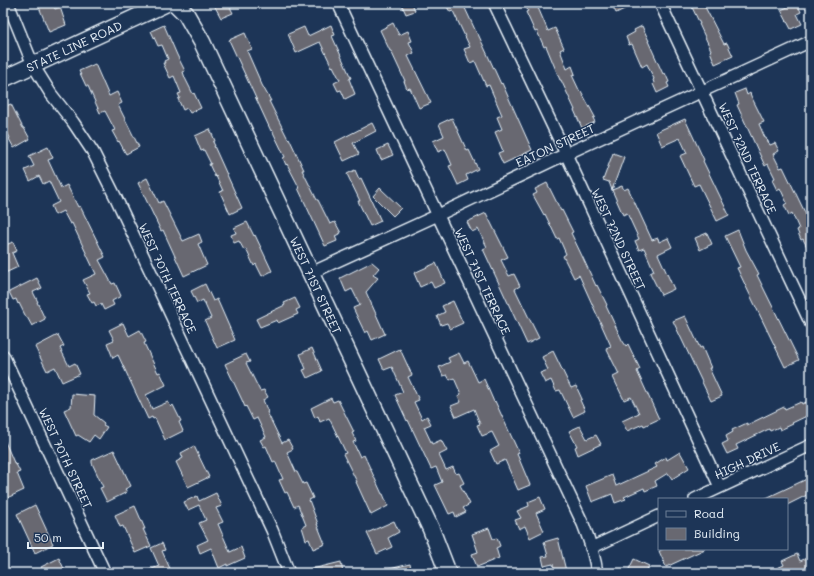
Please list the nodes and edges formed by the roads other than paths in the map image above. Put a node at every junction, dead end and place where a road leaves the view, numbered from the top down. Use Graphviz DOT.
graph roads {
  1 [pos="8,3"];
  2 [pos="167,3"];
  3 [pos="175,3"];
  4 [pos="338,3"];
  5 [pos="494,3"];
  6 [pos="660,3"];
  7 [pos="811,41"];
  8 [pos="33,65"];
  9 [pos="3,79"];
  10 [pos="702,92"];
  11 [pos="566,154"];
  12 [pos="438,215"];
  13 [pos="311,273"];
  14 [pos="811,324"];
  15 [pos="3,354"];
  16 [pos="811,445"];
  17 [pos="720,487"];
  18 [pos="697,498"];
  19 [pos="658,516"];
  20 [pos="591,548"];
  21 [pos="105,573"];
  22 [pos="289,573"];
  23 [pos="448,573"];
  24 [pos="597,573"];
  1 -- 8 [label="street, WEST 70TH TERRACE"];
  2 -- 8 [label="street, STATE LINE ROAD"];
  3 -- 13 [label="street, WEST 71ST STREET"];
  4 -- 12 [label="street, WEST 71ST TERRACE"];
  5 -- 11 [label="street, WEST 72ND STREET"];
  6 -- 10 [label="street, WEST 72ND TERRACE"];
  7 -- 10 [label="street, EATON STREET"];
  8 -- 9 [label="street, STATE LINE ROAD"];
  8 -- 22 [label="street, WEST 70TH TERRACE"];
  10 -- 11 [label="street, EATON STREET"];
  10 -- 14 [label="street, WEST 72ND TERRACE"];
  11 -- 12 [label="street, EATON STREET"];
  11 -- 17 [label="street, WEST 72ND STREET"];
  12 -- 13 [label="street, EATON STREET"];
  12 -- 20 [label="street, WEST 71ST TERRACE"];
  13 -- 23 [label="street, WEST 71ST STREET"];
  15 -- 21 [label="street, WEST 70TH STREET"];
  16 -- 17 [label="street, HIGH DRIVE"];
  17 -- 18 [label="street, HIGH DRIVE"];
  19 -- 20 [label="street"];
  20 -- 24 [label="street, WEST 71ST TERRACE"];
}
